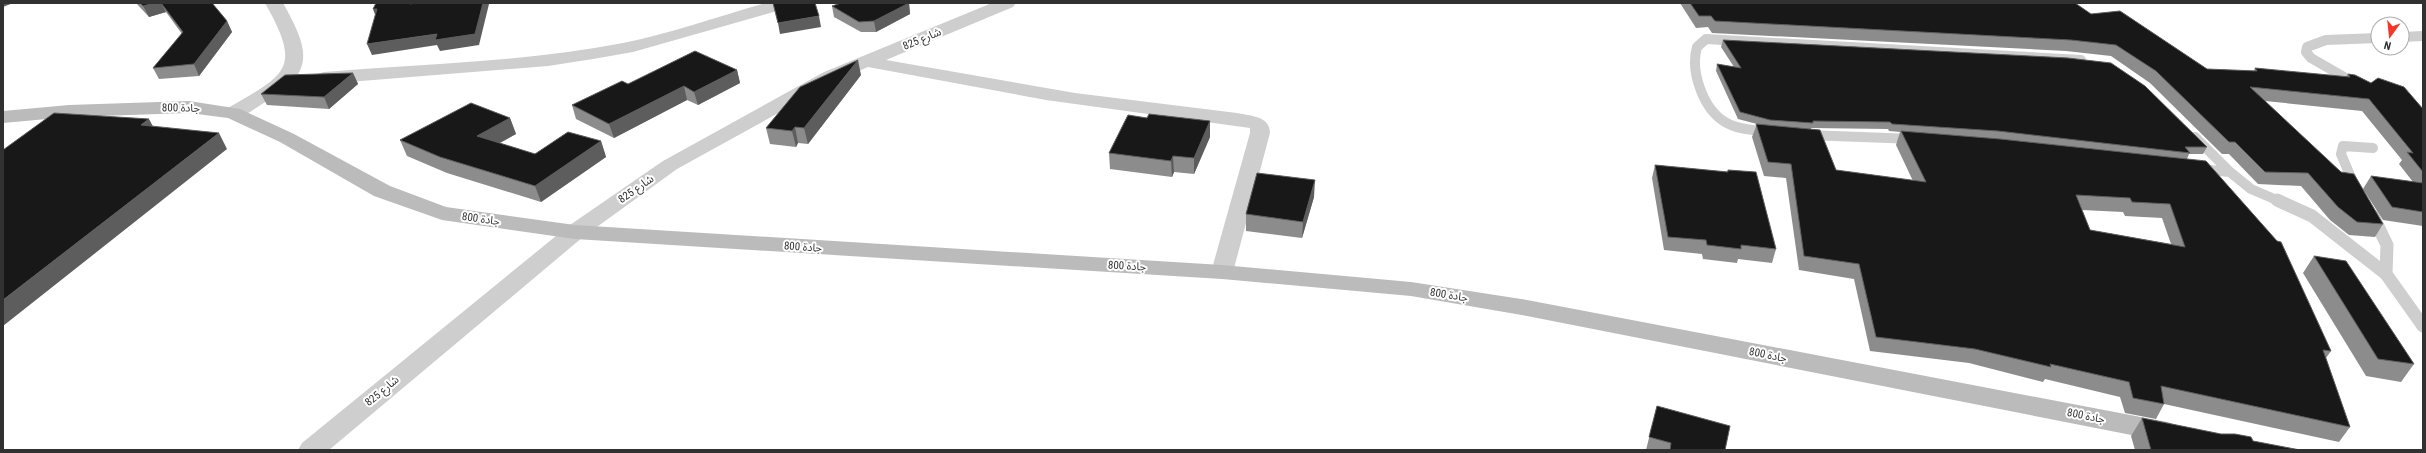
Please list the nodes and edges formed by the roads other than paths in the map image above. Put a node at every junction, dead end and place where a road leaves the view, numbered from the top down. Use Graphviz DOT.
graph roads {
  1 [pos="274,3"];
  2 [pos="785,3"];
  3 [pos="980,3"];
  4 [pos="1005,4"];
  5 [pos="2423,36"];
  6 [pos="2410,37"];
  7 [pos="2370,38"];
  8 [pos="869,62"];
  9 [pos="2096,62"];
  10 [pos="284,79"];
  11 [pos="2364,88"];
  12 [pos="233,113"];
  13 [pos="3,117"];
  14 [pos="2185,127"];
  15 [pos="1780,134"];
  16 [pos="1796,134"];
  17 [pos="1926,140"];
  18 [pos="2373,148"];
  19 [pos="2191,168"];
  20 [pos="2230,172"];
  21 [pos="575,232"];
  22 [pos="1222,272"];
  23 [pos="2386,274"];
  24 [pos="2423,326"];
  25 [pos="2190,436"];
  26 [pos="311,450"];
  1 -- 10 [label="street"];
  2 -- 10 [label="street"];
  3 -- 4 [label="street"];
  4 -- 8 [label="street, شارع 825"];
  5 -- 6 [label="lane"];
  7 -- 11 [label="lane"];
  8 -- 21 [label="street, شارع 825"];
  8 -- 22 [label="street"];
  9 -- 15 [label="lane"];
  10 -- 12 [label="street"];
  12 -- 13 [label="main road, جادة 800"];
  12 -- 21 [label="main road, جادة 800"];
  14 -- 20 [label="lane"];
  16 -- 17 [label="lane"];
  18 -- 23 [label="lane"];
  19 -- 20 [label="lane"];
  20 -- 23 [label="lane"];
  21 -- 22 [label="main road, جادة 800"];
  21 -- 26 [label="street, شارع 825"];
  22 -- 25 [label="main road, جادة 800"];
  23 -- 24 [label="lane"];
}
